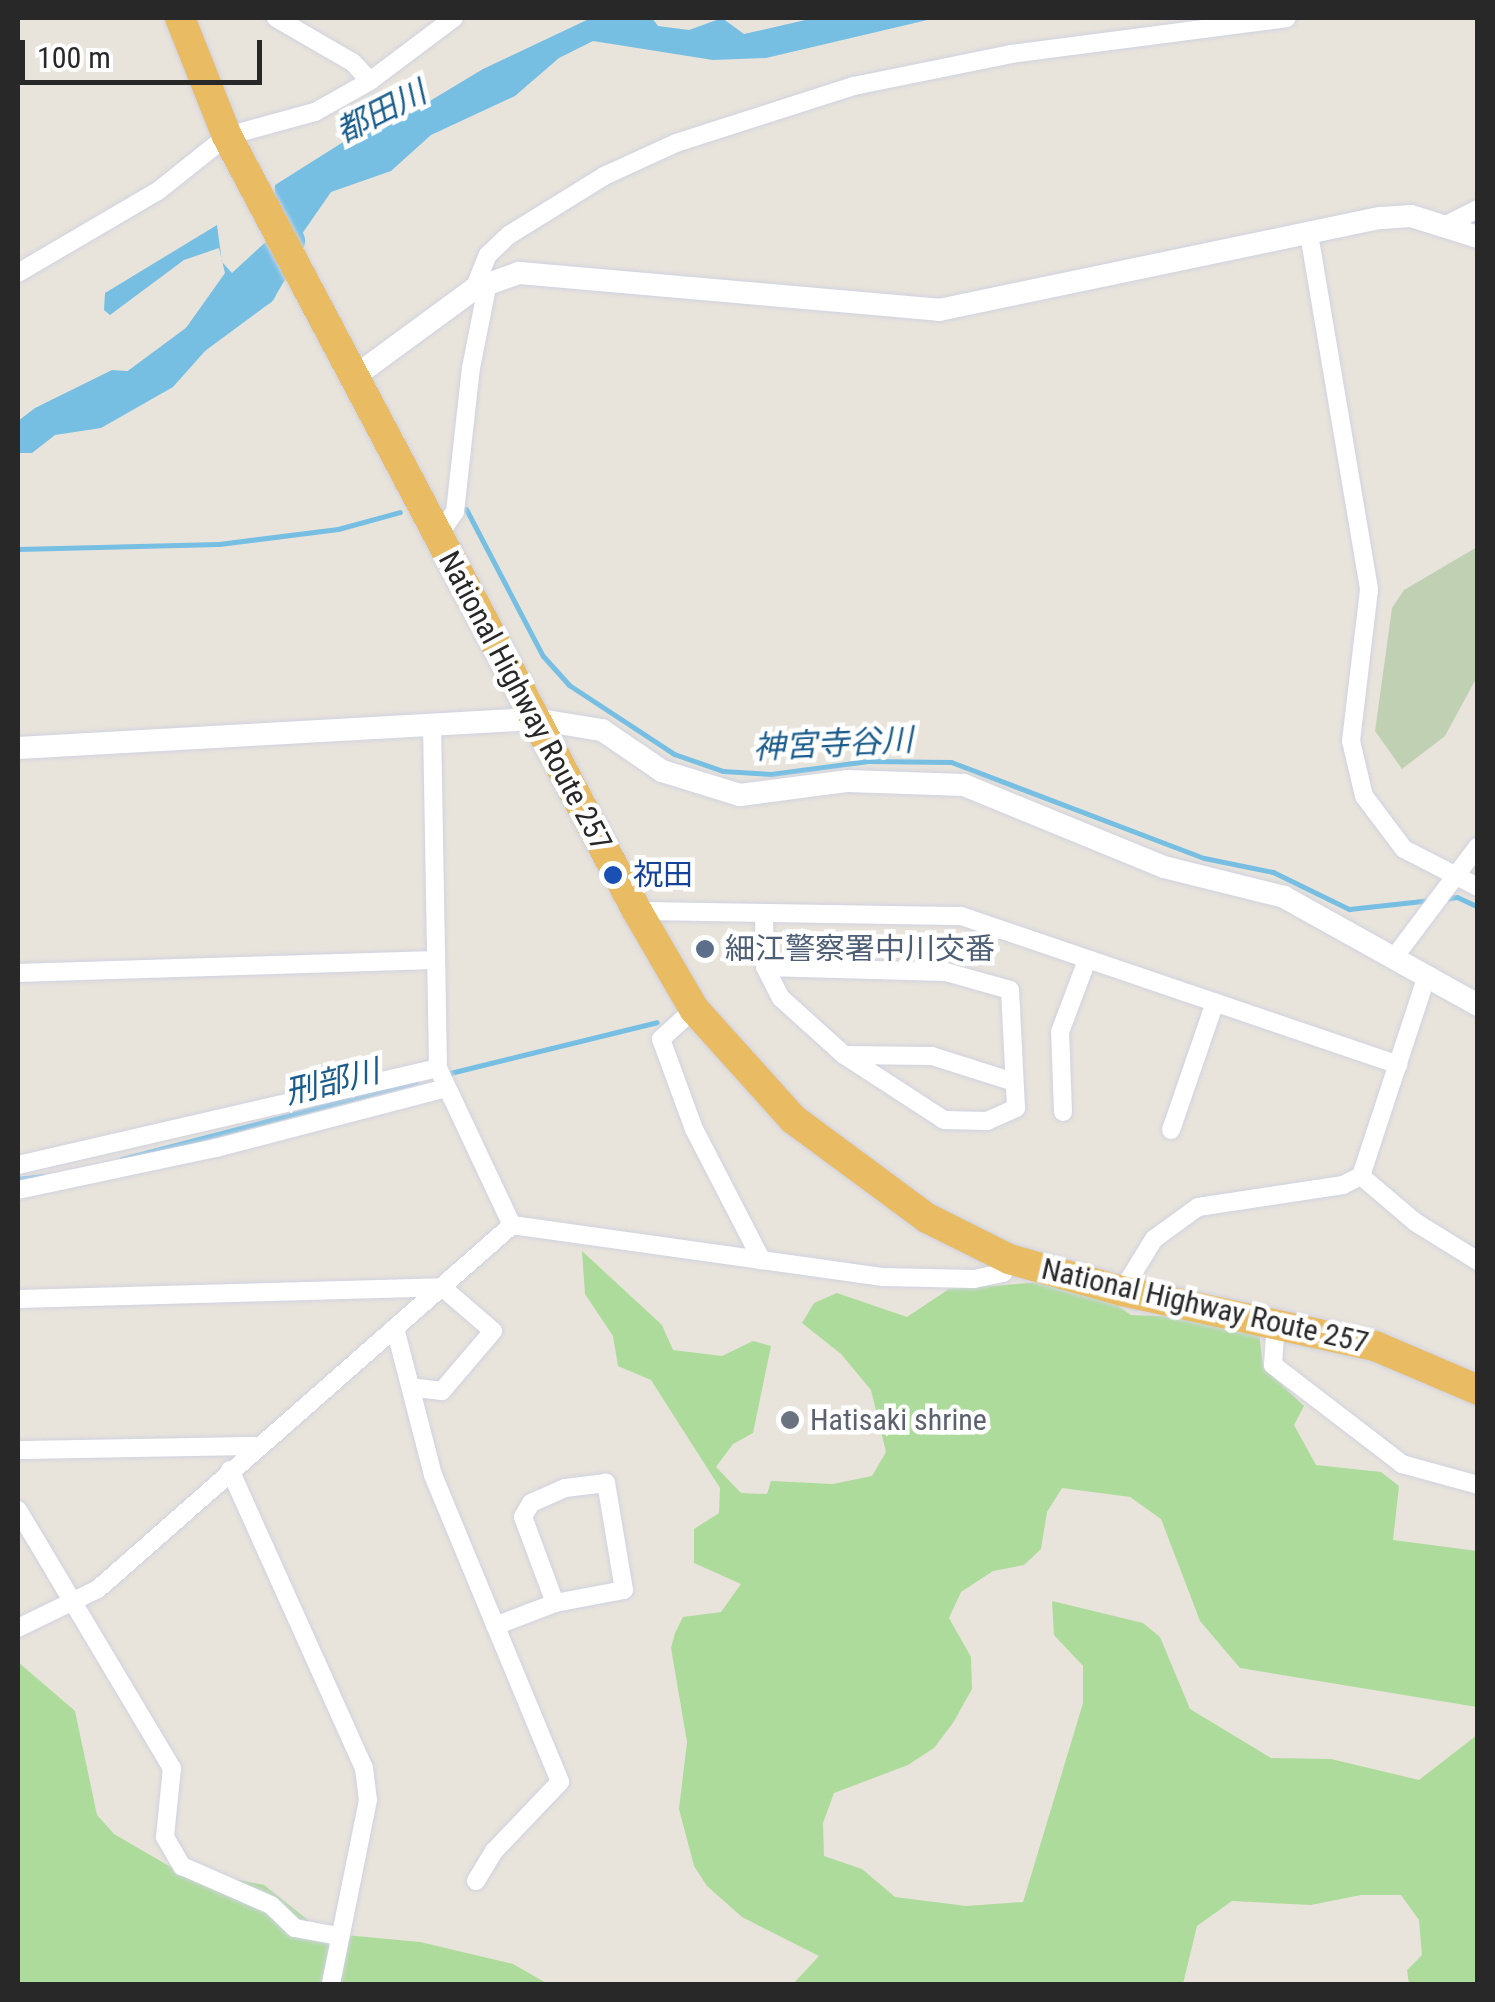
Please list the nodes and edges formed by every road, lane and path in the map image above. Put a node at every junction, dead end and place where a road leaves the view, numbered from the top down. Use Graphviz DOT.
graph roads {
  1 [pos="180,18"];
  2 [pos="276,18"];
  3 [pos="454,18"];
  4 [pos="1287,18"];
  5 [pos="370,82"];
  6 [pos="230,140"];
  7 [pos="1478,209"];
  8 [pos="1442,227"];
  9 [pos="1309,234"];
  10 [pos="1478,237"];
  11 [pos="18,273"];
  12 [pos="481,286"];
  13 [pos="354,377"];
  14 [pos="438,536"];
  15 [pos="534,719"];
  16 [pos="432,724"];
  17 [pos="18,748"];
  18 [pos="1478,846"];
  19 [pos="1452,883"];
  20 [pos="1478,887"];
  21 [pos="637,911"];
  22 [pos="764,913"];
  23 [pos="1396,955"];
  24 [pos="434,960"];
  25 [pos="1087,960"];
  26 [pos="765,968"];
  27 [pos="18,973"];
  28 [pos="1427,975"];
  29 [pos="1216,1002"];
  30 [pos="1478,1005"];
  31 [pos="694,1009"];
  32 [pos="844,1055"];
  33 [pos="1398,1064"];
  34 [pos="441,1077"];
  35 [pos="1014,1082"];
  36 [pos="1064,1112"];
  37 [pos="1170,1130"];
  38 [pos="18,1166"];
  39 [pos="1361,1176"];
  40 [pos="18,1190"];
  41 [pos="512,1225"];
  42 [pos="1010,1259"];
  43 [pos="762,1261"];
  44 [pos="1478,1261"];
  45 [pos="442,1286"];
  46 [pos="1122,1291"];
  47 [pos="18,1299"];
  48 [pos="1276,1322"];
  49 [pos="395,1328"];
  50 [pos="410,1388"];
  51 [pos="1478,1390"];
  52 [pos="256,1446"];
  53 [pos="18,1450"];
  54 [pos="230,1470"];
  55 [pos="1478,1486"];
  56 [pos="18,1510"];
  57 [pos="555,1603"];
  58 [pos="70,1604"];
  59 [pos="496,1626"];
  60 [pos="18,1628"];
  61 [pos="476,1881"];
  62 [pos="338,1936"];
  63 [pos="331,1984"];
  1 -- 6 [label="highway, National Highway Route 257"];
  2 -- 5 [label="street"];
  3 -- 5 [label="street"];
  4 -- 12 [label="street"];
  5 -- 6 [label="street"];
  6 -- 11 [label="street"];
  6 -- 13 [label="highway, National Highway Route 257"];
  7 -- 8 [label="street"];
  8 -- 9 [label="street"];
  8 -- 10 [label="street"];
  9 -- 12 [label="street"];
  9 -- 19 [label="street"];
  12 -- 13 [label="street"];
  12 -- 14 [label="street"];
  13 -- 14 [label="highway, National Highway Route 257"];
  14 -- 15 [label="highway, National Highway Route 257"];
  15 -- 16 [label="street"];
  15 -- 21 [label="highway, National Highway Route 257"];
  15 -- 23 [label="street"];
  16 -- 17 [label="street"];
  16 -- 24 [label="street"];
  18 -- 19 [label="street"];
  19 -- 20 [label="street"];
  19 -- 23 [label="street"];
  21 -- 22 [label="street"];
  21 -- 31 [label="highway, National Highway Route 257"];
  22 -- 25 [label="street"];
  22 -- 26 [label="street"];
  23 -- 28 [label="street"];
  24 -- 27 [label="street"];
  24 -- 34 [label="street"];
  25 -- 29 [label="street"];
  25 -- 36 [label="street"];
  26 -- 32 [label="street"];
  26 -- 35 [label="street"];
  28 -- 30 [label="street"];
  28 -- 33 [label="street"];
  29 -- 33 [label="street"];
  29 -- 37 [label="street"];
  31 -- 42 [label="highway, National Highway Route 257"];
  31 -- 43 [label="street"];
  32 -- 35 [label="street"];
  32 -- 35 [label="street"];
  33 -- 39 [label="street"];
  34 -- 38 [label="street"];
  34 -- 40 [label="street"];
  34 -- 41 [label="street"];
  39 -- 44 [label="street"];
  39 -- 46 [label="street"];
  41 -- 43 [label="street"];
  41 -- 45 [label="street"];
  42 -- 43 [label="street"];
  42 -- 46 [label="highway, National Highway Route 257"];
  45 -- 47 [label="street"];
  45 -- 49 [label="street"];
  45 -- 50 [label="street"];
  46 -- 48 [label="highway, National Highway Route 257"];
  48 -- 51 [label="highway, National Highway Route 257"];
  48 -- 55 [label="street"];
  49 -- 50 [label="street"];
  49 -- 52 [label="street"];
  50 -- 59 [label="street"];
  52 -- 53 [label="street"];
  52 -- 54 [label="street"];
  54 -- 58 [label="street"];
  54 -- 62 [label="street"];
  56 -- 58 [label="street"];
  57 -- 57 [label="street"];
  57 -- 59 [label="street"];
  58 -- 60 [label="street"];
  58 -- 62 [label="street"];
  59 -- 61 [label="street"];
  62 -- 63 [label="street"];
}
